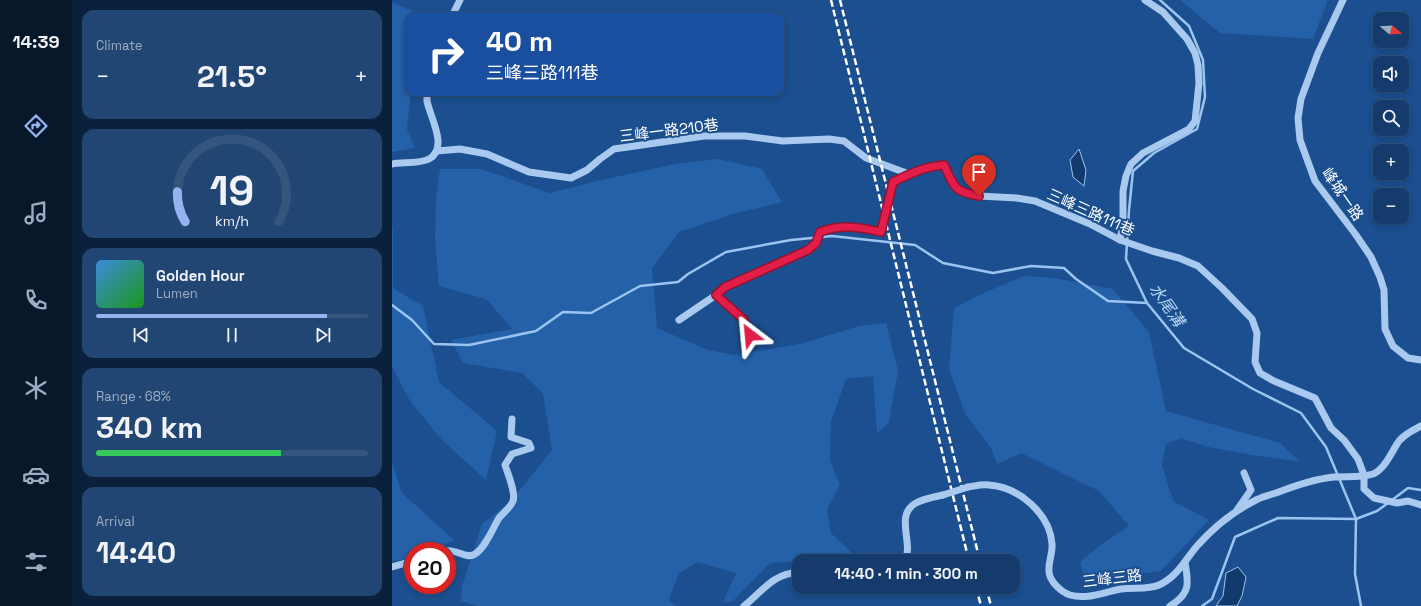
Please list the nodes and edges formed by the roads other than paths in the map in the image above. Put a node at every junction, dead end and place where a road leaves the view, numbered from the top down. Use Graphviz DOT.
graph roads {
  1 [pos="460,0"];
  2 [pos="1145,0"];
  3 [pos="1343,0"];
  4 [pos="454,12"];
  5 [pos="427,96"];
  6 [pos="437,151"];
  7 [pos="392,164"];
  8 [pos="909,174"];
  9 [pos="1121,240"];
  10 [pos="716,295"];
  11 [pos="679,320"];
  12 [pos="744,340"];
  13 [pos="1421,360"];
  14 [pos="512,419"];
  15 [pos="1421,426"];
  16 [pos="1244,473"];
  17 [pos="1364,475"];
  18 [pos="1421,505"];
  19 [pos="1233,515"];
  20 [pos="456,552"];
  21 [pos="908,554"];
  22 [pos="1185,563"];
  23 [pos="404,564"];
  24 [pos="392,567"];
  25 [pos="792,573"];
  26 [pos="744,606"];
  27 [pos="1170,606"];
  1 -- 4 [label="street"];
  2 -- 9 [label="street"];
  3 -- 13 [label="street, 峰城一路"];
  5 -- 6 [label="street"];
  6 -- 7 [label="street"];
  6 -- 8 [label="street, 三峰一路210巷"];
  8 -- 9 [label="street, 三峰三路111巷"];
  8 -- 10 [label="street, 三峰三路111巷"];
  9 -- 17 [label="street, 三峰三路111巷"];
  10 -- 11 [label="street, 三峰三路111巷"];
  10 -- 12 [label="street"];
  14 -- 20 [label="street"];
  15 -- 17 [label="street"];
  16 -- 19 [label="street"];
  17 -- 18 [label="street, 三峰三路111巷"];
  17 -- 19 [label="street, 三峰三路"];
  19 -- 22 [label="street, 三峰三路"];
  21 -- 22 [label="street, 三峰三路, bridge"];
  22 -- 27 [label="street"];
  23 -- 24 [label="street"];
  25 -- 26 [label="street"];
}
